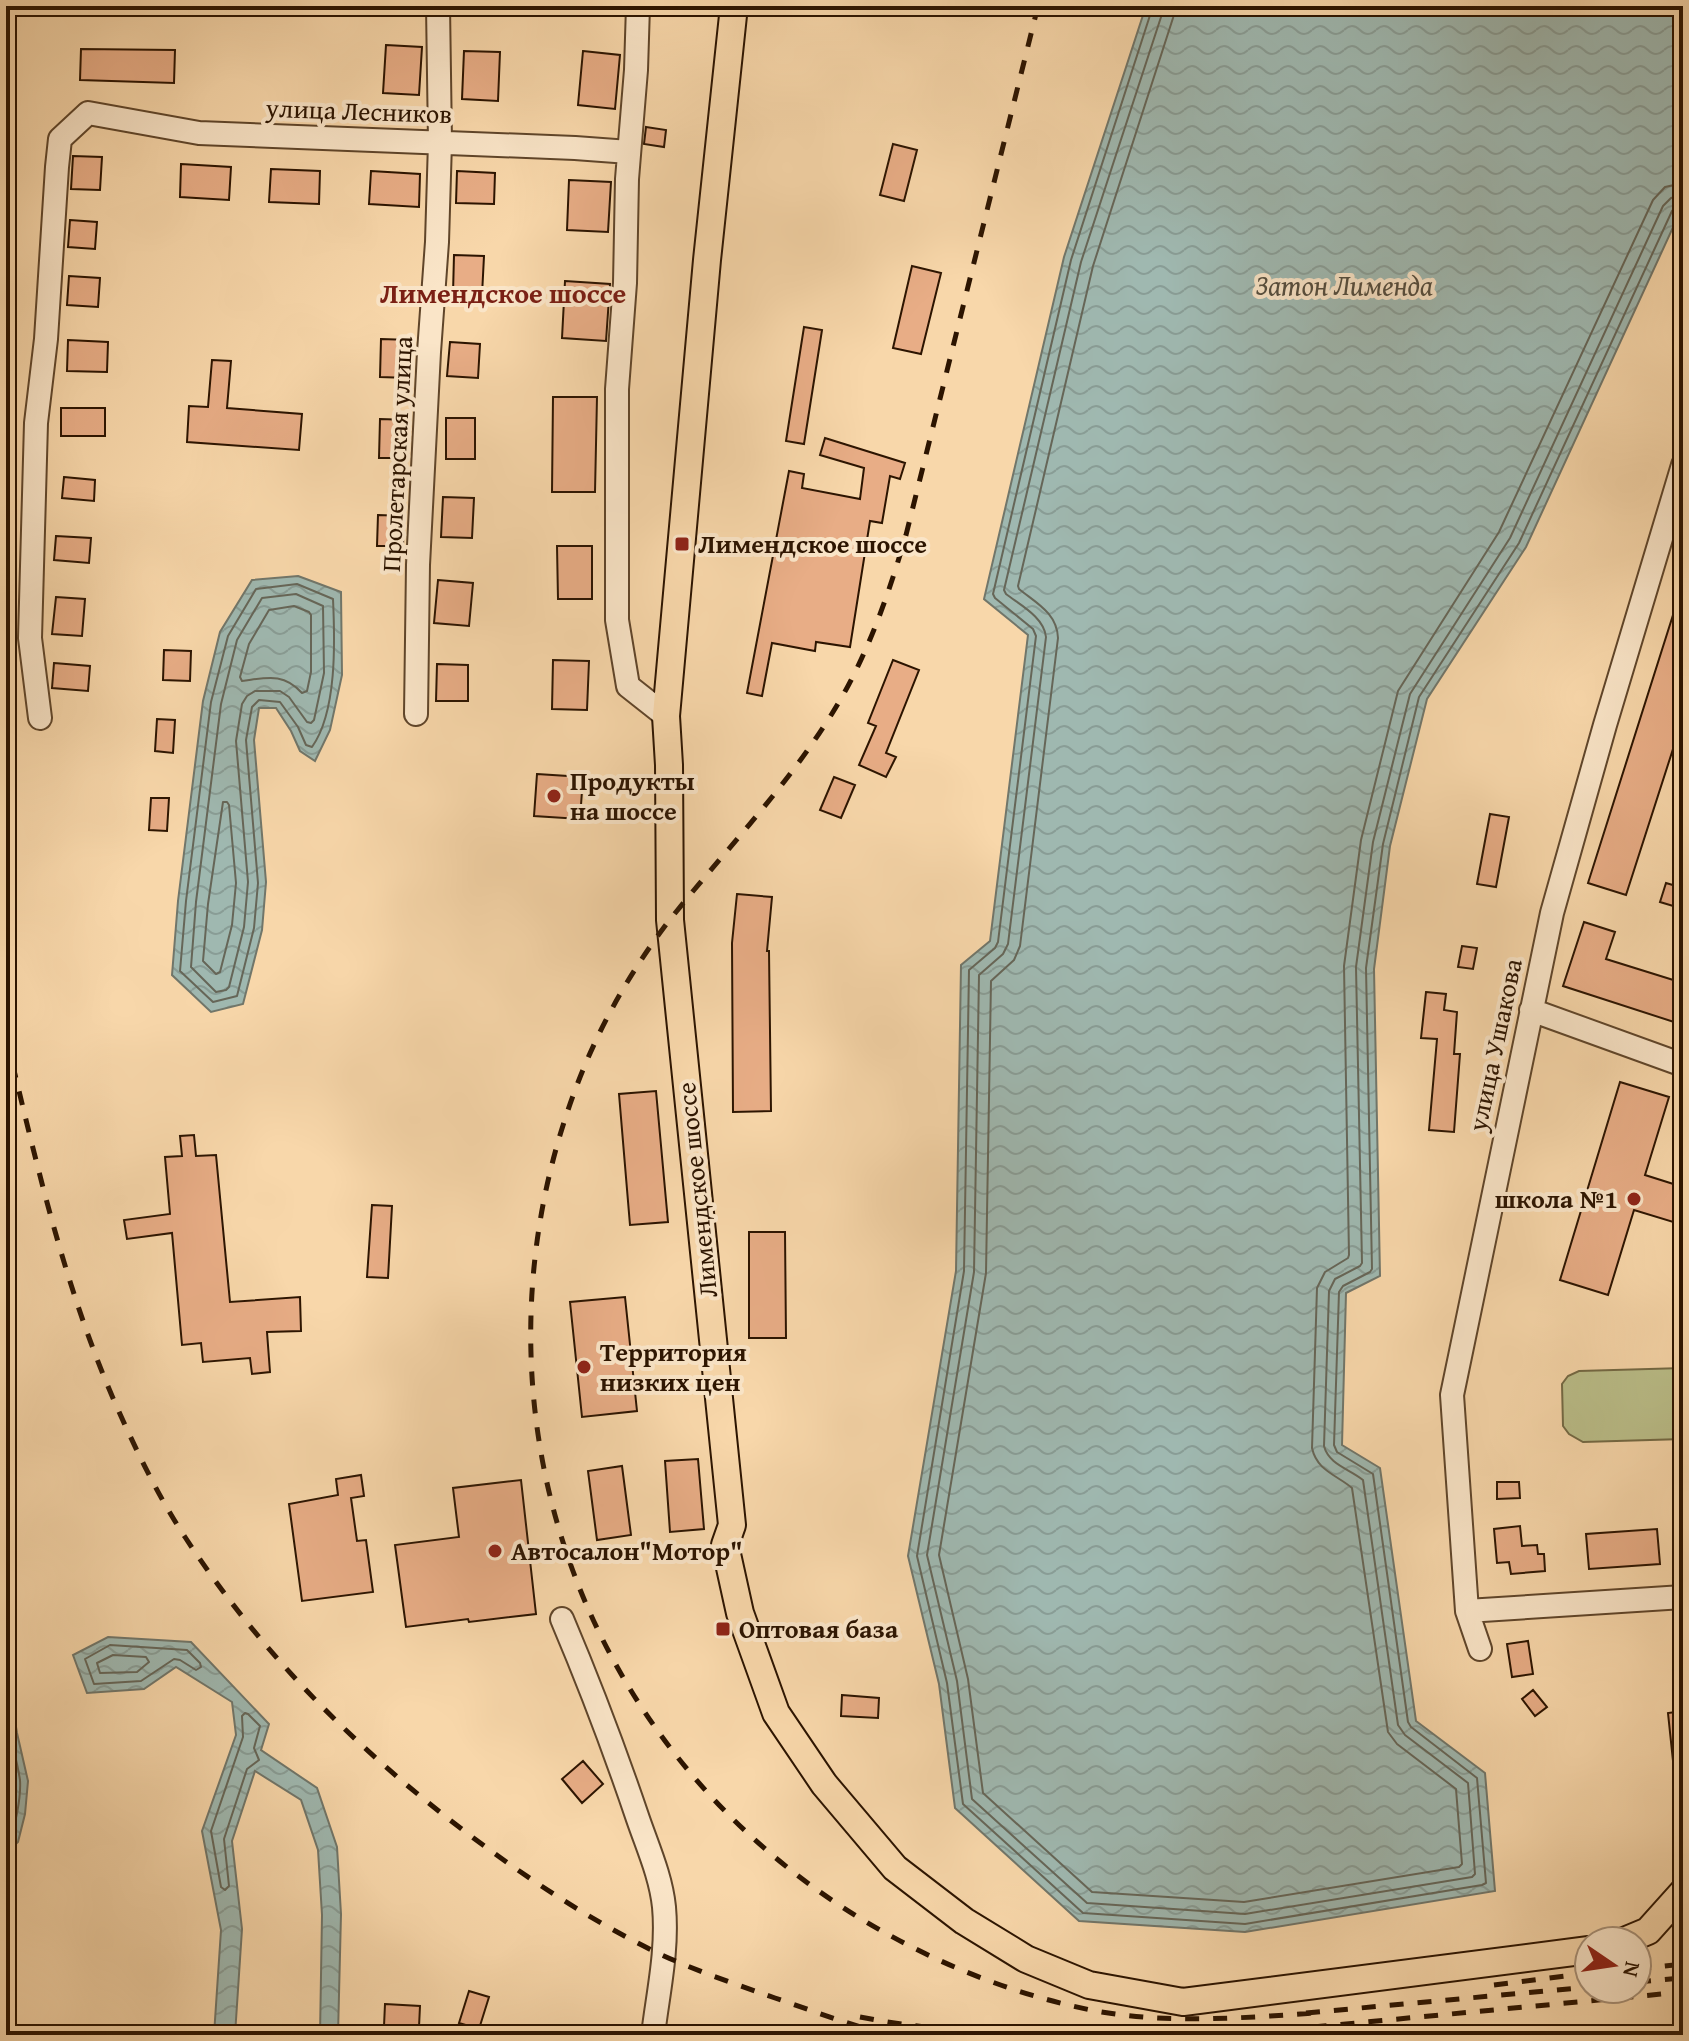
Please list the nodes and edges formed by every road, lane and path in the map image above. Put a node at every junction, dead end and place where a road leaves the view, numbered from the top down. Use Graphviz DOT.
graph roads {
  1 [pos="438,6"];
  2 [pos="638,6"];
  3 [pos="734,6"];
  4 [pos="440,142"];
  5 [pos="629,152"];
  6 [pos="1683,465"];
  7 [pos="1676,512"];
  8 [pos="416,714"];
  9 [pos="666,716"];
  10 [pos="40,718"];
  11 [pos="1531,1010"];
  12 [pos="1683,1065"];
  13 [pos="1683,1597"];
  14 [pos="1467,1611"];
  15 [pos="562,1619"];
  16 [pos="1480,1649"];
  17 [pos="1683,1892"];
  18 [pos="1648,1925"];
  19 [pos="1573,1952"];
  20 [pos="653,2035"];
  1 -- 4 [label="street, Пролетарская улица"];
  2 -- 5 [label="street"];
  3 -- 9 [label="main road, Лимендское шоссе"];
  4 -- 5 [label="street, улица Лесников"];
  4 -- 8 [label="street, Пролетарская улица"];
  4 -- 10 [label="street, улица Лесников"];
  5 -- 9 [label="street"];
  6 -- 7 [label="street, улица Ушакова"];
  7 -- 11 [label="street, улица Ушакова"];
  9 -- 19 [label="main road, Лимендское шоссе"];
  11 -- 12 [label="street"];
  11 -- 14 [label="street, улица Ушакова"];
  13 -- 14 [label="street"];
  14 -- 16 [label="street, улица Ушакова"];
  15 -- 20 [label="street"];
  17 -- 18 [label="main road"];
}
